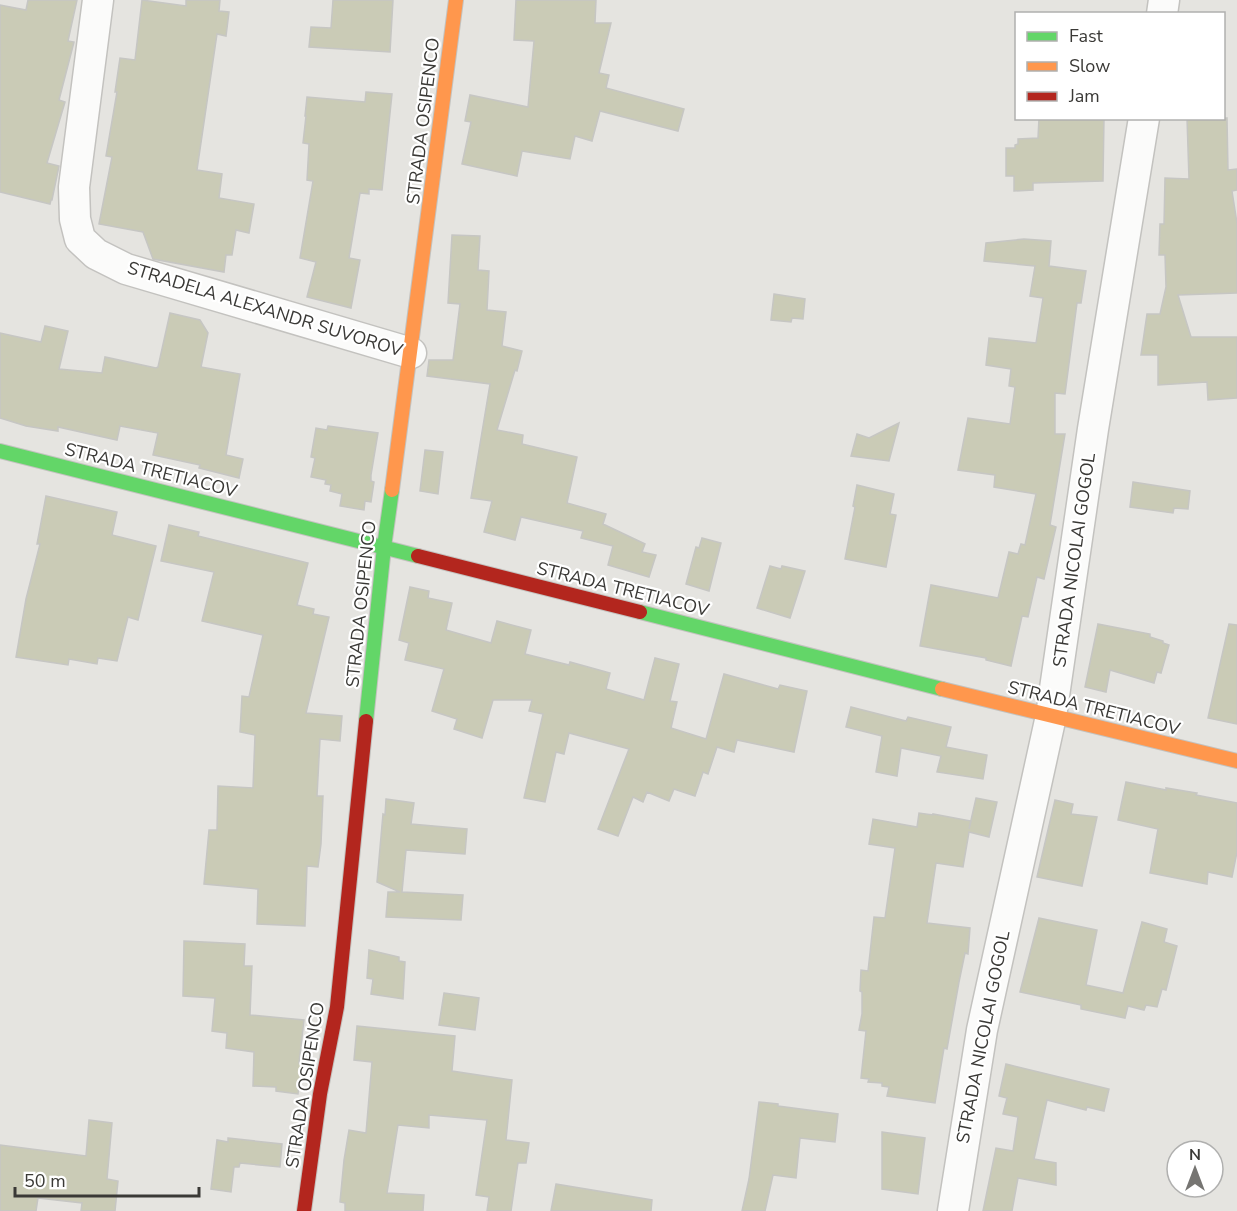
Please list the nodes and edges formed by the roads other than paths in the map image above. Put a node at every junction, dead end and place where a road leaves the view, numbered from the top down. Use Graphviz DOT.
graph roads {
  1 [pos="98,0"];
  2 [pos="456,0"];
  3 [pos="1144,120"];
  4 [pos="411,353"];
  5 [pos="0,451"];
  6 [pos="384,547"];
  7 [pos="1051,716"];
  8 [pos="1237,761"];
  9 [pos="303,1211"];
  10 [pos="953,1211"];
  1 -- 4 [label="street, STRADELA ALEXANDR SUVOROV"];
  2 -- 4 [label="street, STRADA OSIPENCO"];
  3 -- 7 [label="street, STRADA NICOLAI GOGOL"];
  4 -- 6 [label="street, STRADA OSIPENCO"];
  5 -- 6 [label="street, STRADA TRETIACOV"];
  6 -- 7 [label="street, STRADA TRETIACOV"];
  6 -- 9 [label="street, STRADA OSIPENCO"];
  7 -- 8 [label="street, STRADA TRETIACOV"];
  7 -- 10 [label="street, STRADA NICOLAI GOGOL"];
}
